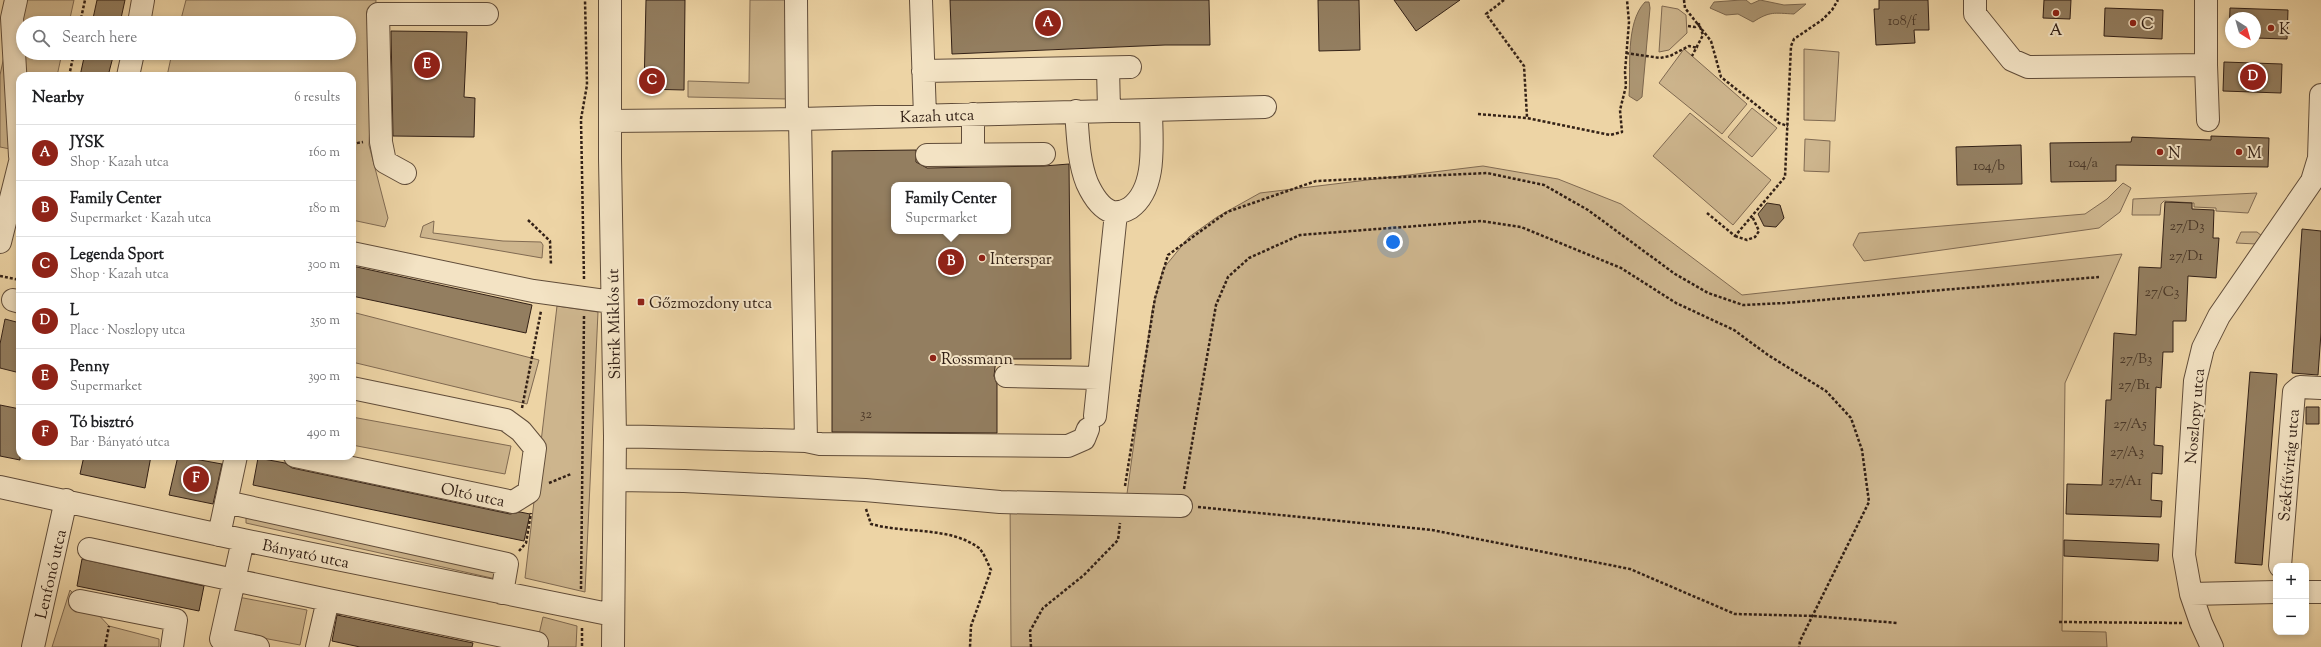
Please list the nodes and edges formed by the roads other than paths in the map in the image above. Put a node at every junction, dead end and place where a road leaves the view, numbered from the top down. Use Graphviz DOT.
graph roads {
  1 [pos="16,0"];
  2 [pos="143,0"];
  3 [pos="610,0"];
  4 [pos="796,0"];
  5 [pos="921,0"];
  6 [pos="1975,0"];
  7 [pos="2206,0"];
  8 [pos="487,14"];
  9 [pos="140,16"];
  10 [pos="131,60"];
  11 [pos="2206,65"];
  12 [pos="1130,67"];
  13 [pos="1108,68"];
  14 [pos="923,71"];
  15 [pos="129,72"];
  16 [pos="16,87"];
  17 [pos="2321,95"];
  18 [pos="1265,107"];
  19 [pos="1109,110"];
  20 [pos="1151,110"];
  21 [pos="1076,111"];
  22 [pos="973,114"];
  23 [pos="925,116"];
  24 [pos="799,119"];
  25 [pos="2208,120"];
  26 [pos="610,121"];
  27 [pos="973,154"];
  28 [pos="1044,154"];
  29 [pos="928,155"];
  30 [pos="405,173"];
  31 [pos="16,178"];
  32 [pos="1116,212"];
  33 [pos="0,242"];
  34 [pos="356,254"];
  35 [pos="612,302"];
  36 [pos="1006,376"];
  37 [pos="1098,378"];
  38 [pos="2321,388"];
  39 [pos="356,389"];
  40 [pos="615,436"];
  41 [pos="806,441"];
  42 [pos="235,460"];
  43 [pos="314,460"];
  44 [pos="615,480"];
  45 [pos="0,487"];
  46 [pos="66,500"];
  47 [pos="226,502"];
  48 [pos="1181,506"];
  49 [pos="219,535"];
  50 [pos="243,540"];
  51 [pos="89,549"];
  52 [pos="2280,563"];
  53 [pos="235,579"];
  54 [pos="2273,592"];
  55 [pos="2309,592"];
  56 [pos="2321,592"];
  57 [pos="502,593"];
  58 [pos="2191,594"];
  59 [pos="328,600"];
  60 [pos="80,602"];
  61 [pos="613,616"];
  62 [pos="537,643"];
  63 [pos="33,647"];
  64 [pos="172,647"];
  65 [pos="258,647"];
  66 [pos="317,647"];
  67 [pos="613,647"];
  68 [pos="2212,647"];
  1 -- 16 [label="street"];
  2 -- 9 [label="street"];
  3 -- 26 [label="street, Sibrik Miklós út"];
  4 -- 24 [label="street"];
  5 -- 14 [label="street"];
  6 -- 11 [label="street"];
  7 -- 11 [label="street"];
  8 -- 30 [label="street"];
  10 -- 15 [label="street"];
  11 -- 25 [label="street"];
  12 -- 13 [label="street"];
  13 -- 14 [label="street"];
  13 -- 19 [label="street"];
  14 -- 23 [label="street"];
  17 -- 58 [label="street, Noszlopy utca"];
  18 -- 20 [label="street, Kazah utca"];
  19 -- 20 [label="street, Kazah utca"];
  19 -- 21 [label="street, Kazah utca"];
  20 -- 32 [label="street"];
  21 -- 22 [label="street, Kazah utca"];
  21 -- 32 [label="street"];
  22 -- 23 [label="street, Kazah utca"];
  22 -- 27 [label="street"];
  23 -- 24 [label="street, Kazah utca"];
  24 -- 26 [label="street, Kazah utca"];
  24 -- 41 [label="street"];
  26 -- 35 [label="street, Sibrik Miklós út"];
  27 -- 28 [label="street"];
  27 -- 29 [label="street"];
  31 -- 33 [label="street"];
  32 -- 37 [label="street"];
  34 -- 35 [label="street"];
  35 -- 40 [label="street, Sibrik Miklós út"];
  36 -- 37 [label="street"];
  37 -- 41 [label="street"];
  38 -- 52 [label="street, Székfűvirág utca"];
  39 -- 43 [label="street, Oltó utca"];
  40 -- 41 [label="street"];
  40 -- 44 [label="street, Sibrik Miklós út"];
  42 -- 47 [label="street"];
  44 -- 48 [label="street"];
  44 -- 61 [label="street, Sibrik Miklós út"];
  45 -- 46 [label="street, Bányató utca"];
  46 -- 49 [label="street, Bányató utca"];
  46 -- 63 [label="street, Lenfonó utca"];
  47 -- 49 [label="street"];
  47 -- 57 [label="street"];
  49 -- 50 [label="street, Bányató utca"];
  50 -- 53 [label="street"];
  50 -- 57 [label="street, Bányató utca"];
  51 -- 53 [label="street"];
  53 -- 59 [label="street"];
  53 -- 65 [label="street"];
  54 -- 58 [label="street"];
  55 -- 56 [label="street"];
  57 -- 61 [label="street, Bányató utca"];
  58 -- 68 [label="street, Noszlopy utca"];
  59 -- 62 [label="street"];
  59 -- 66 [label="street"];
  60 -- 64 [label="street"];
  61 -- 67 [label="street, Sibrik Miklós út"];
}
